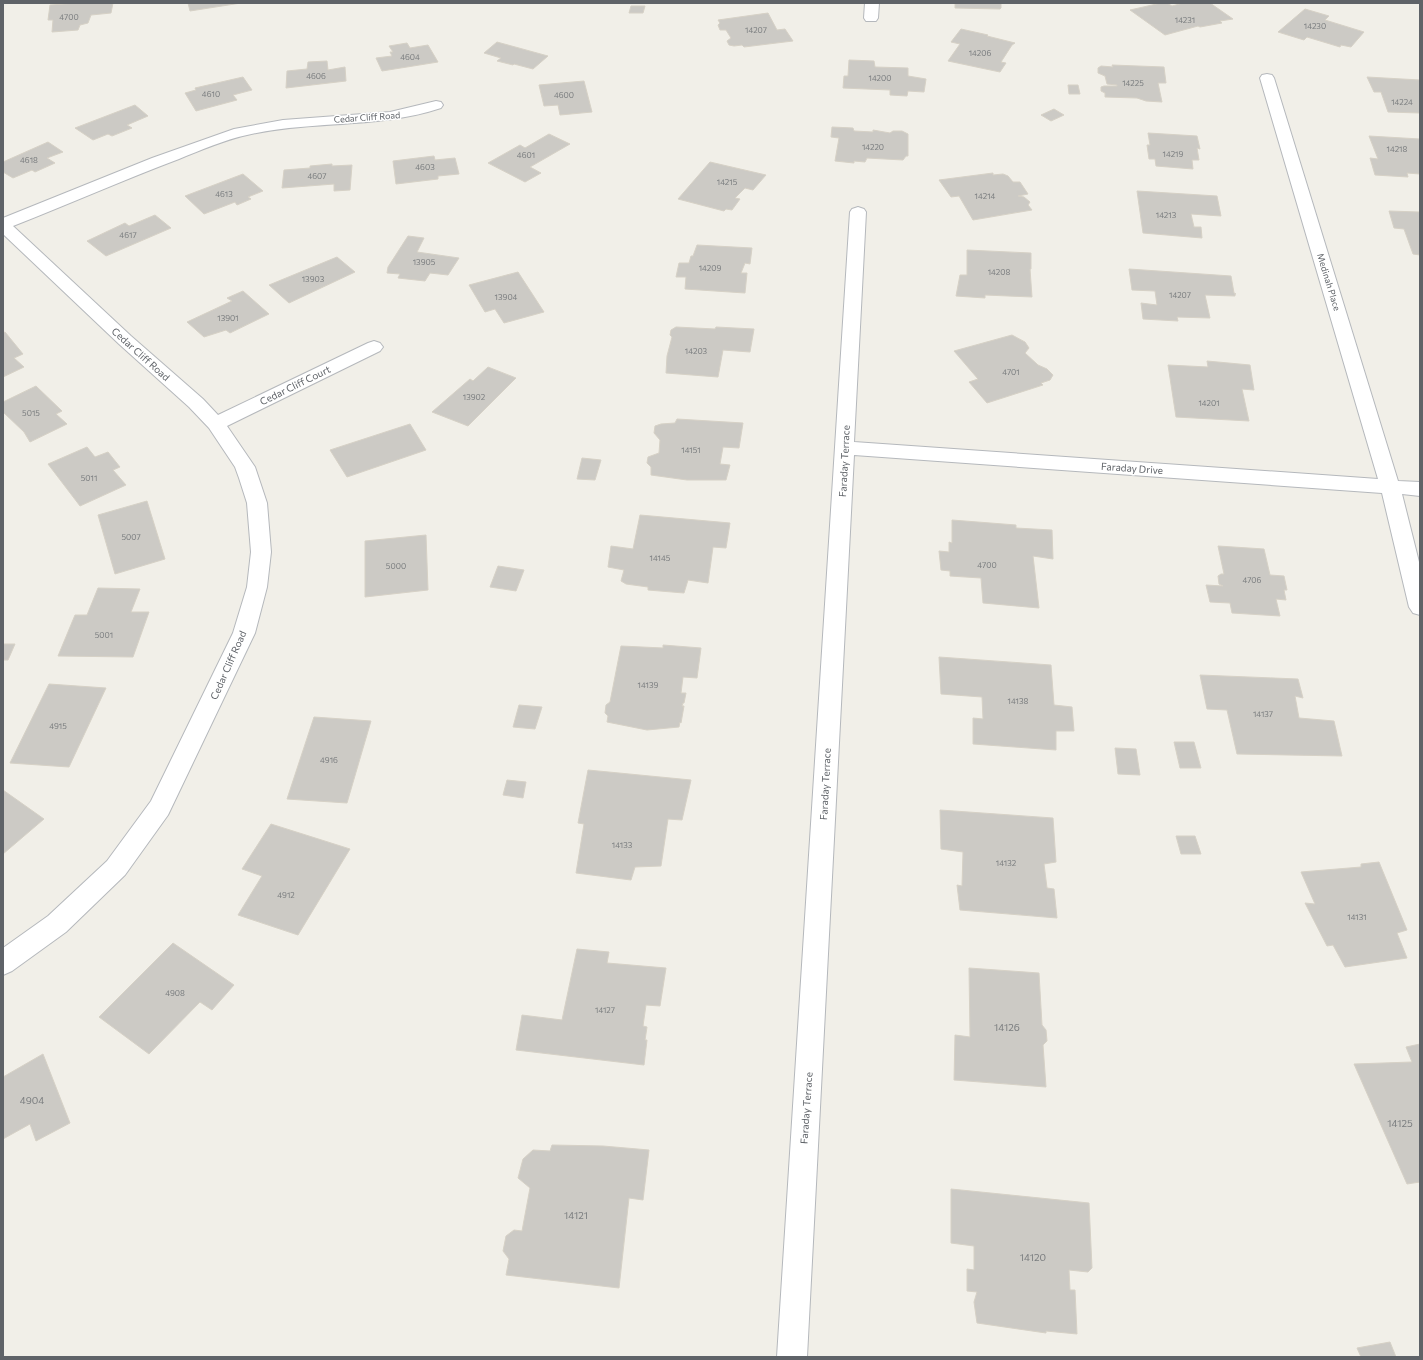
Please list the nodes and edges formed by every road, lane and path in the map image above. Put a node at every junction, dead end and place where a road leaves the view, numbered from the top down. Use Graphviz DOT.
graph roads {
  1 [pos="872,3"];
  2 [pos="871,18"];
  3 [pos="1267,78"];
  4 [pos="436,105"];
  5 [pos="858,212"];
  6 [pos="3,224"];
  7 [pos="374,347"];
  8 [pos="216,424"];
  9 [pos="845,448"];
  10 [pos="1390,486"];
  11 [pos="1420,489"];
  12 [pos="1420,607"];
  13 [pos="3,963"];
  14 [pos="792,1357"];
  1 -- 2 [label="street"];
  3 -- 10 [label="street, Medinah Place"];
  4 -- 6 [label="street, Cedar Cliff Road"];
  5 -- 9 [label="street, Faraday Terrace"];
  6 -- 8 [label="street, Cedar Cliff Road"];
  7 -- 8 [label="street, Cedar Cliff Court"];
  8 -- 13 [label="street, Cedar Cliff Road"];
  9 -- 10 [label="street, Faraday Drive"];
  9 -- 14 [label="street, Faraday Terrace"];
  10 -- 11 [label="street, Faraday Drive"];
  10 -- 12 [label="street, Medinah Place"];
}
